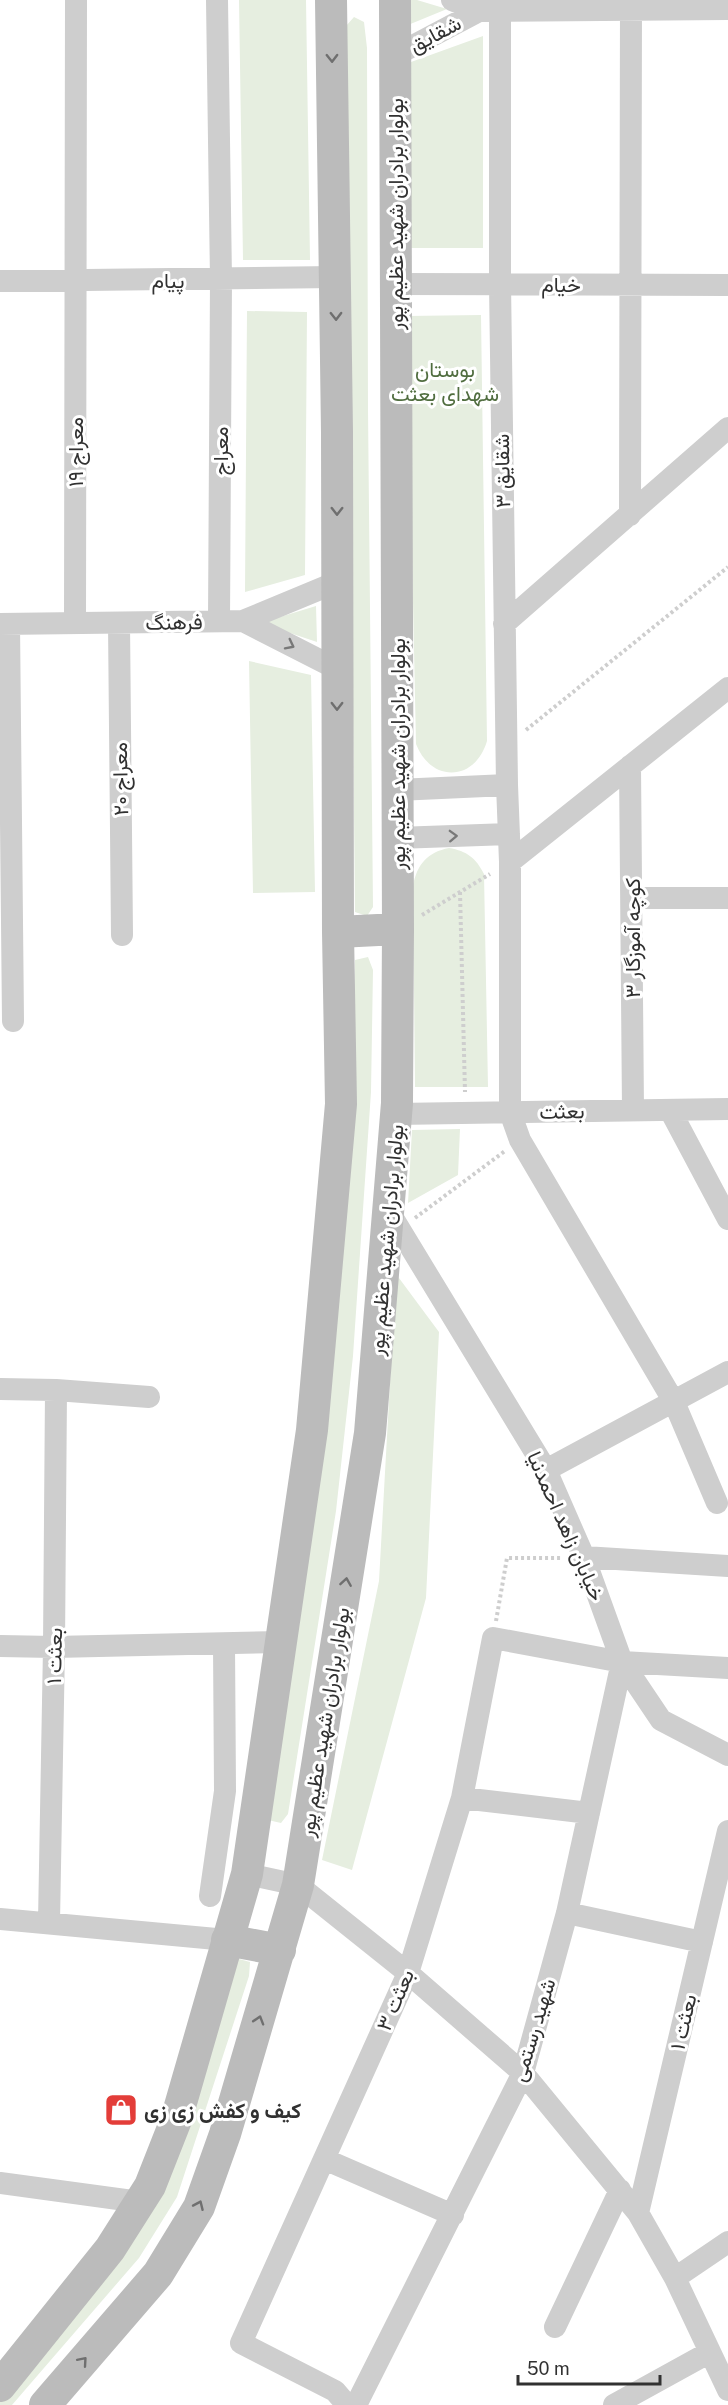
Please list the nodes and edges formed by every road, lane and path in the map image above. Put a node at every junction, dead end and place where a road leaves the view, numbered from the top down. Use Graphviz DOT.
graph roads {
  1 [pos="76,0"];
  2 [pos="217,0"];
  3 [pos="331,0"];
  4 [pos="394,0"];
  5 [pos="452,0"];
  6 [pos="631,4"];
  7 [pos="493,7"];
  8 [pos="728,9"];
  9 [pos="394,56"];
  10 [pos="335,277"];
  11 [pos="76,280"];
  12 [pos="221,280"];
  13 [pos="0,281"];
  14 [pos="500,283"];
  15 [pos="395,284"];
  16 [pos="630,284"];
  17 [pos="728,285"];
  18 [pos="728,428"];
  19 [pos="630,515"];
  20 [pos="728,567"];
  21 [pos="337,582"];
  22 [pos="219,621"];
  23 [pos="243,621"];
  24 [pos="75,623"];
  25 [pos="119,623"];
  26 [pos="5,624"];
  27 [pos="504,624"];
  28 [pos="337,669"];
  29 [pos="728,688"];
  30 [pos="506,745"];
  31 [pos="630,766"];
  32 [pos="507,785"];
  33 [pos="397,790"];
  34 [pos="509,834"];
  35 [pos="398,838"];
  36 [pos="510,862"];
  37 [pos="6,877"];
  38 [pos="460,892"];
  39 [pos="632,898"];
  40 [pos="728,898"];
  41 [pos="398,929"];
  42 [pos="338,932"];
  43 [pos="122,935"];
  44 [pos="13,1021"];
  45 [pos="465,1092"];
  46 [pos="728,1109"];
  47 [pos="633,1110"];
  48 [pos="670,1110"];
  49 [pos="510,1112"];
  50 [pos="396,1114"];
  51 [pos="520,1140"];
  52 [pos="394,1220"];
  53 [pos="728,1220"];
  54 [pos="728,1372"];
  55 [pos="0,1389"];
  56 [pos="56,1390"];
  57 [pos="149,1396"];
  58 [pos="674,1402"];
  59 [pos="546,1470"];
  60 [pos="717,1503"];
  61 [pos="584,1557"];
  62 [pos="728,1566"];
  63 [pos="493,1638"];
  64 [pos="282,1642"];
  65 [pos="224,1644"];
  66 [pos="0,1646"];
  67 [pos="54,1647"];
  68 [pos="622,1662"];
  69 [pos="728,1668"];
  70 [pos="728,1755"];
  71 [pos="462,1798"];
  72 [pos="589,1813"];
  73 [pos="728,1831"];
  74 [pos="247,1874"];
  75 [pos="298,1885"];
  76 [pos="210,1896"];
  77 [pos="567,1913"];
  78 [pos="0,1919"];
  79 [pos="49,1922"];
  80 [pos="227,1940"];
  81 [pos="702,1942"];
  82 [pos="280,1950"];
  83 [pos="408,1973"];
  84 [pos="523,2073"];
  85 [pos="324,2159"];
  86 [pos="0,2183"];
  87 [pos="620,2190"];
  88 [pos="140,2202"];
  89 [pos="638,2213"];
  90 [pos="453,2215"];
  91 [pos="728,2242"];
  92 [pos="675,2278"];
  93 [pos="555,2327"];
  94 [pos="710,2352"];
  95 [pos="0,2386"];
  96 [pos="728,2390"];
  97 [pos="45,2405"];
  98 [pos="347,2405"];
  99 [pos="356,2405"];
  100 [pos="614,2405"];
  1 -- 11 [label="street, معراج ۱۹"];
  2 -- 12 [label="street, معراج"];
  3 -- 10 [label="main road, one-way"];
  4 -- 9 [label="main road, بولوار برادران شهید عظیم‌ پور"];
  5 -- 7 [label="street"];
  6 -- 7 [label="street, شقایق"];
  6 -- 8 [label="street, شقایق"];
  6 -- 16 [label="street"];
  7 -- 9 [label="street, شقایق"];
  7 -- 14 [label="street, شقایق ۳"];
  9 -- 15 [label="main road, بولوار برادران شهید عظیم‌ پور"];
  10 -- 12 [label="street, پیام"];
  10 -- 21 [label="main road, one-way"];
  11 -- 12 [label="street, پیام"];
  11 -- 13 [label="street, پیام"];
  11 -- 24 [label="street, معراج ۱۹"];
  12 -- 22 [label="street, معراج"];
  14 -- 15 [label="street, خیام"];
  14 -- 16 [label="street, خیام"];
  14 -- 27 [label="street, شقایق ۳"];
  15 -- 33 [label="main road, بولوار برادران شهید عظیم‌ پور"];
  16 -- 17 [label="street, خیام"];
  16 -- 19 [label="street"];
  18 -- 19 [label="street"];
  19 -- 27 [label="street"];
  20 -- 30 [label="path"];
  21 -- 23 [label="street"];
  21 -- 28 [label="main road"];
  22 -- 23 [label="street, فرهنگ"];
  22 -- 25 [label="street, فرهنگ"];
  23 -- 28 [label="street, فرهنگ, one-way"];
  24 -- 25 [label="street, فرهنگ"];
  24 -- 26 [label="street, فرهنگ"];
  25 -- 43 [label="street, معراج ۲۰"];
  26 -- 37 [label="street"];
  27 -- 30 [label="street, شقایق ۳"];
  28 -- 42 [label="main road, one-way"];
  29 -- 31 [label="street"];
  30 -- 32 [label="street, شقایق ۳"];
  31 -- 36 [label="street"];
  31 -- 39 [label="street, کوچه آموزگار ۳"];
  32 -- 33 [label="street"];
  32 -- 34 [label="street, شقایق ۳"];
  33 -- 35 [label="main road, بولوار برادران شهید عظیم‌ پور"];
  35 -- 34 [label="street, one-way"];
  34 -- 36 [label="street, شقایق ۳"];
  35 -- 41 [label="main road, بولوار برادران شهید عظیم‌ پور"];
  36 -- 38 [label="path"];
  36 -- 49 [label="street, شقایق ۳"];
  37 -- 44 [label="street"];
  38 -- 41 [label="path"];
  38 -- 45 [label="path"];
  39 -- 40 [label="street"];
  39 -- 47 [label="street, کوچه آموزگار ۳"];
  41 -- 42 [label="main road"];
  41 -- 50 [label="main road, بولوار برادران شهید عظیم‌ پور"];
  42 -- 64 [label="main road"];
  46 -- 48 [label="street, بعثت"];
  47 -- 48 [label="street, بعثت"];
  47 -- 49 [label="street, بعثت"];
  48 -- 53 [label="street"];
  49 -- 50 [label="street, بعثت"];
  49 -- 51 [label="street, شقایق ۳"];
  50 -- 52 [label="main road, بولوار برادران شهید عظیم‌ پور"];
  51 -- 52 [label="path"];
  51 -- 58 [label="street, شقایق ۳"];
  52 -- 59 [label="street, خیابان زاهد احمدنیا"];
  75 -- 52 [label="main road, بولوار برادران شهید عظیم‌ پور, one-way"];
  54 -- 58 [label="street"];
  55 -- 56 [label="street"];
  56 -- 57 [label="street"];
  56 -- 67 [label="street, بعثت ۱"];
  58 -- 59 [label="street"];
  58 -- 60 [label="street, شقایق ۳"];
  59 -- 61 [label="street, خیابان زاهد احمدنیا"];
  61 -- 62 [label="street"];
  61 -- 63 [label="path"];
  61 -- 68 [label="street, خیابان زاهد احمدنیا"];
  63 -- 68 [label="street"];
  63 -- 71 [label="street, بعثت ۳"];
  64 -- 65 [label="street"];
  64 -- 74 [label="main road"];
  65 -- 67 [label="street"];
  65 -- 76 [label="street"];
  66 -- 67 [label="street"];
  67 -- 79 [label="street, بعثت ۱"];
  68 -- 69 [label="street"];
  68 -- 70 [label="street, خیابان زاهد احمدنیا"];
  68 -- 72 [label="street, شهید رستمی"];
  71 -- 72 [label="street"];
  71 -- 83 [label="street, بعثت ۳"];
  72 -- 77 [label="street, شهید رستمی"];
  73 -- 81 [label="street, بعثت ۱"];
  74 -- 75 [label="street"];
  74 -- 80 [label="main road"];
  75 -- 82 [label="main road, بولوار برادران شهید عظیم‌ پور"];
  75 -- 83 [label="street"];
  77 -- 81 [label="street"];
  77 -- 84 [label="street, شهید رستمی"];
  78 -- 79 [label="street"];
  79 -- 80 [label="street"];
  80 -- 82 [label="main road"];
  80 -- 88 [label="main road"];
  81 -- 89 [label="street, بعثت ۱"];
  97 -- 82 [label="main road, بولوار برادران شهید عظیم‌ پور, one-way"];
  83 -- 84 [label="street"];
  83 -- 85 [label="street, بعثت ۳"];
  84 -- 87 [label="street"];
  84 -- 90 [label="street, شهید رستمی"];
  85 -- 90 [label="street"];
  85 -- 98 [label="street, بعثت ۳"];
  86 -- 88 [label="street"];
  87 -- 89 [label="street"];
  87 -- 93 [label="street"];
  88 -- 95 [label="main road"];
  89 -- 92 [label="street"];
  90 -- 99 [label="street, شهید رستمی"];
  91 -- 92 [label="street"];
  92 -- 94 [label="street"];
  94 -- 96 [label="street"];
  94 -- 100 [label="street"];
}
